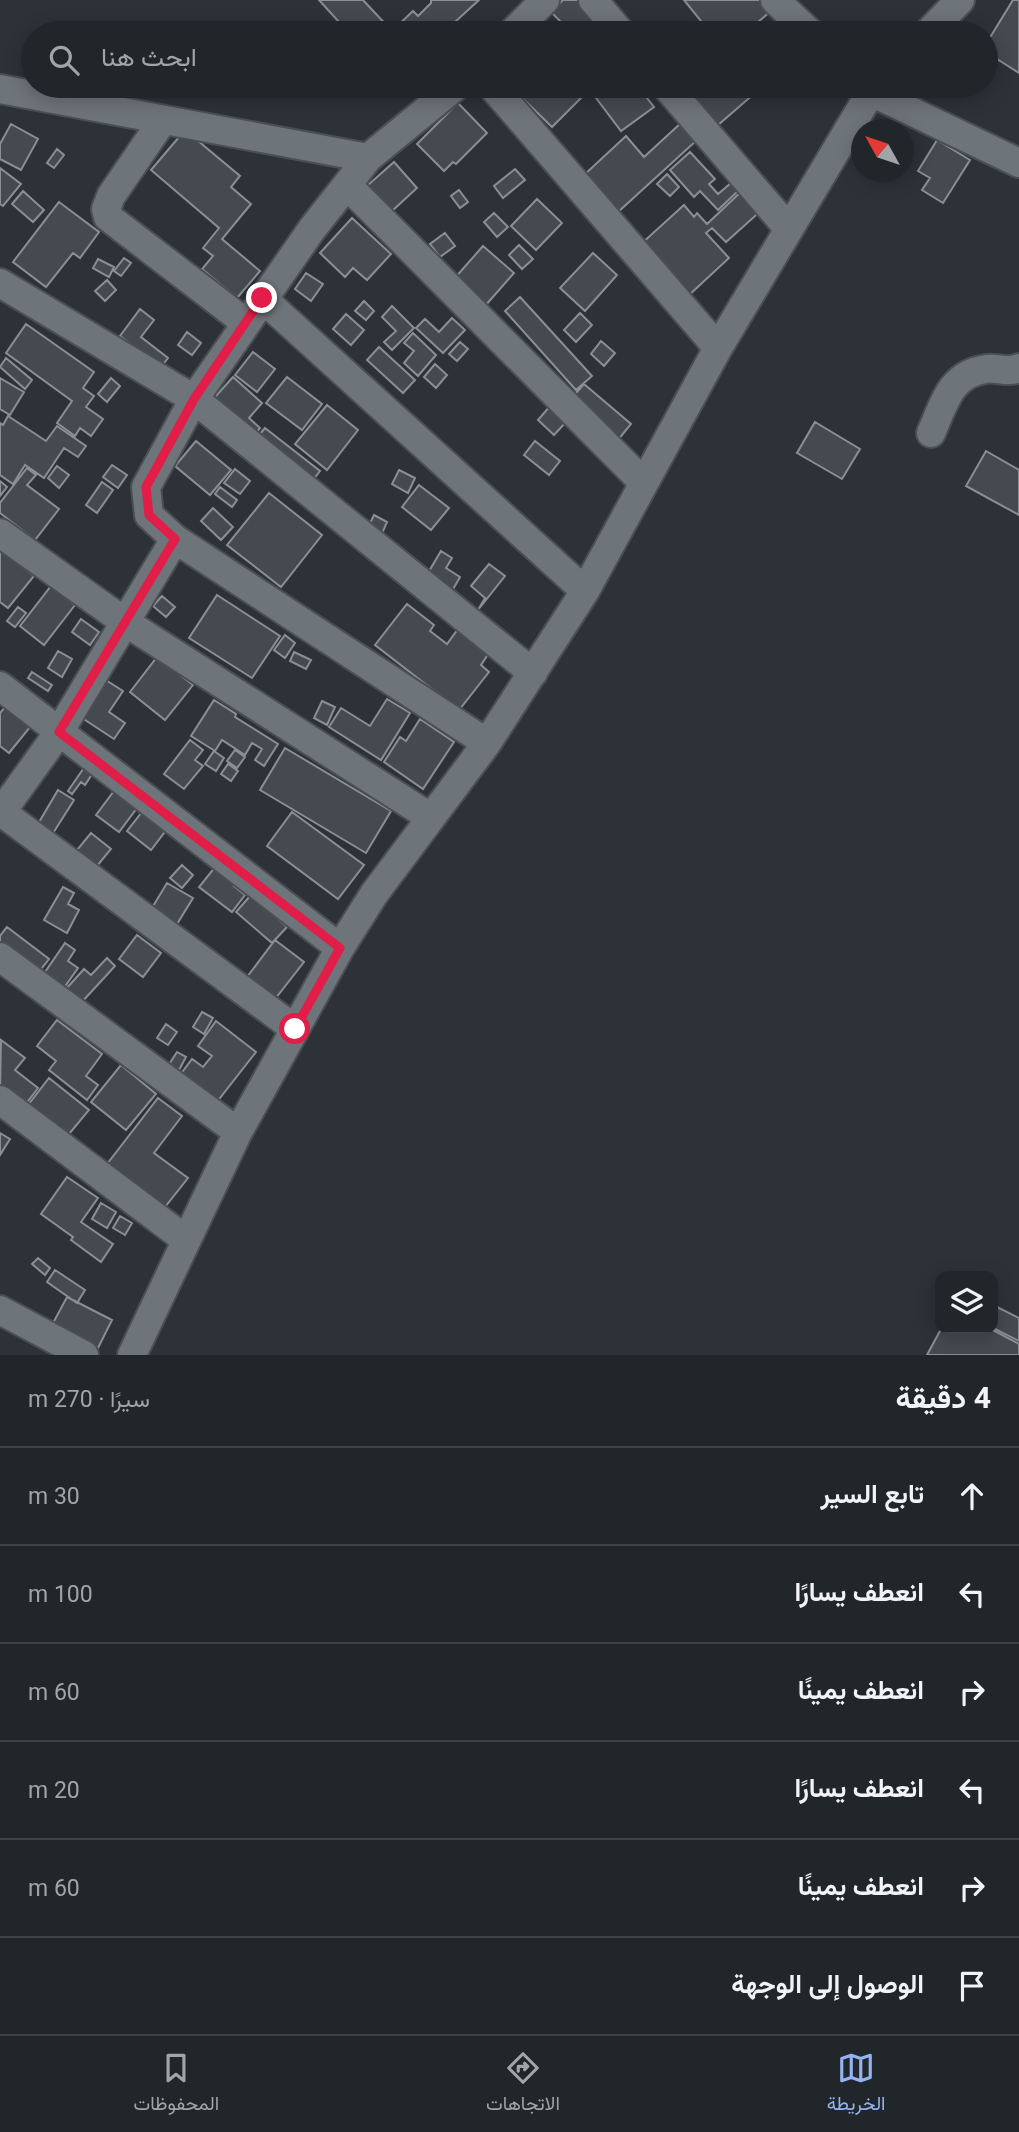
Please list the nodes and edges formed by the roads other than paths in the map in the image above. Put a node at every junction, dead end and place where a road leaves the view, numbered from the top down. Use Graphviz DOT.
graph roads {
  1 [pos="545,0"];
  2 [pos="593,0"];
  3 [pos="775,0"];
  4 [pos="960,0"];
  5 [pos="524,21"];
  6 [pos="611,21"];
  7 [pos="797,21"];
  8 [pos="940,21"];
  9 [pos="0,89"];
  10 [pos="21,93"];
  11 [pos="47,98"];
  12 [pos="441,98"];
  13 [pos="502,98"];
  14 [pos="676,98"];
  15 [pos="865,98"];
  16 [pos="891,98"];
  17 [pos="163,120"];
  18 [pos="368,158"];
  19 [pos="1019,163"];
  20 [pos="347,185"];
  21 [pos="789,229"];
  22 [pos="0,283"];
  23 [pos="262,298"];
  24 [pos="246,323"];
  25 [pos="718,348"];
  26 [pos="1019,368"];
  27 [pos="194,399"];
  28 [pos="931,433"];
  29 [pos="644,482"];
  30 [pos="0,533"];
  31 [pos="175,539"];
  32 [pos="585,591"];
  33 [pos="125,622"];
  34 [pos="533,673"];
  35 [pos="0,686"];
  36 [pos="59,732"];
  37 [pos="487,743"];
  38 [pos="1,813"];
  39 [pos="430,817"];
  40 [pos="340,948"];
  41 [pos="0,957"];
  42 [pos="295,1029"];
  43 [pos="0,1100"];
  44 [pos="238,1132"];
  45 [pos="185,1239"];
  46 [pos="0,1310"];
  47 [pos="84,1355"];
  48 [pos="132,1355"];
  1 -- 5 [label="street"];
  2 -- 6 [label="street"];
  3 -- 7 [label="street"];
  4 -- 8 [label="street"];
  9 -- 10 [label="street"];
  11 -- 17 [label="street"];
  12 -- 18 [label="street"];
  13 -- 25 [label="street"];
  14 -- 21 [label="street"];
  15 -- 21 [label="street"];
  16 -- 19 [label="street"];
  17 -- 18 [label="street"];
  17 -- 24 [label="street"];
  18 -- 20 [label="street"];
  20 -- 23 [label="street"];
  20 -- 29 [label="street"];
  21 -- 25 [label="street"];
  22 -- 27 [label="street"];
  23 -- 24 [label="street"];
  23 -- 32 [label="street"];
  24 -- 27 [label="street"];
  25 -- 29 [label="street"];
  26 -- 28 [label="street"];
  27 -- 31 [label="street"];
  27 -- 34 [label="street"];
  29 -- 32 [label="street"];
  30 -- 33 [label="street"];
  31 -- 33 [label="street"];
  31 -- 37 [label="street"];
  32 -- 34 [label="street"];
  33 -- 36 [label="street"];
  33 -- 39 [label="street"];
  34 -- 37 [label="street"];
  35 -- 36 [label="street"];
  36 -- 38 [label="street"];
  36 -- 40 [label="street"];
  37 -- 39 [label="street"];
  38 -- 42 [label="street"];
  39 -- 40 [label="street"];
  40 -- 42 [label="street"];
  41 -- 44 [label="street"];
  42 -- 44 [label="street"];
  43 -- 45 [label="street"];
  44 -- 45 [label="street"];
  45 -- 48 [label="street"];
  46 -- 47 [label="street"];
}
